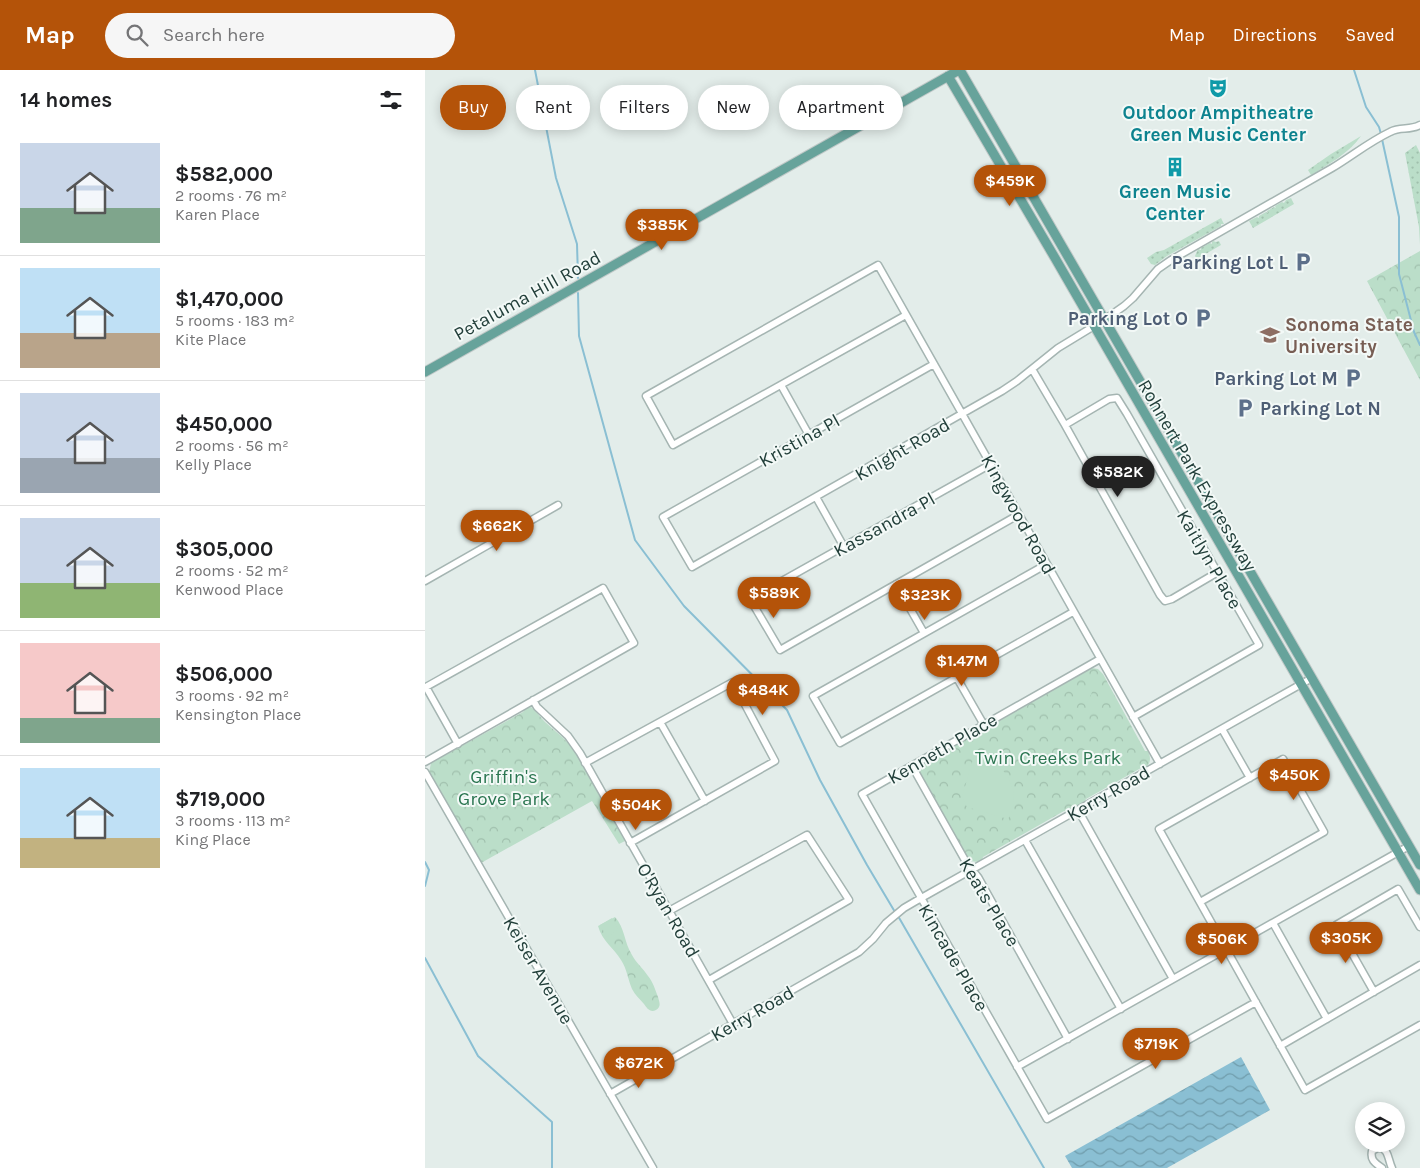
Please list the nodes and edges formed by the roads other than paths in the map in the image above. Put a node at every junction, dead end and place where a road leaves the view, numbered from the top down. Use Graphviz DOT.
graph roads {
  1 [pos="959,70"];
  2 [pos="948,76"];
  3 [pos="1420,125"];
  4 [pos="906,314"];
  5 [pos="1104,320"];
  6 [pos="1094,326"];
  7 [pos="934,364"];
  8 [pos="1031,369"];
  9 [pos="425,372"];
  10 [pos="781,385"];
  11 [pos="963,414"];
  12 [pos="1065,425"];
  13 [pos="809,435"];
  14 [pos="991,464"];
  15 [pos="816,497"];
  16 [pos="558,505"];
  17 [pos="1018,514"];
  18 [pos="844,547"];
  19 [pos="1047,564"];
  20 [pos="692,568"];
  21 [pos="1218,572"];
  22 [pos="425,581"];
  23 [pos="896,584"];
  24 [pos="1073,612"];
  25 [pos="924,633"];
  26 [pos="1101,659"];
  27 [pos="957,678"];
  28 [pos="1312,678"];
  29 [pos="1301,684"];
  30 [pos="533,700"];
  31 [pos="1133,717"];
  32 [pos="660,722"];
  33 [pos="984,725"];
  34 [pos="1222,728"];
  35 [pos="458,744"];
  36 [pos="425,762"];
  37 [pos="585,763"];
  38 [pos="1160,764"];
  39 [pos="911,766"];
  40 [pos="425,772"];
  41 [pos="1250,778"];
  42 [pos="862,794"];
  43 [pos="705,801"];
  44 [pos="1079,810"];
  45 [pos="1025,840"];
  46 [pos="630,843"];
  47 [pos="1409,846"];
  48 [pos="1398,852"];
  49 [pos="1420,865"];
  50 [pos="972,870"];
  51 [pos="1420,890"];
  52 [pos="921,898"];
  53 [pos="1199,902"];
  54 [pos="669,910"];
  55 [pos="1273,923"];
  56 [pos="1420,927"];
  57 [pos="1225,950"];
  58 [pos="1420,966"];
  59 [pos="1173,979"];
  60 [pos="709,980"];
  61 [pos="1374,992"];
  62 [pos="1256,1002"];
  63 [pos="1121,1009"];
  64 [pos="1327,1019"];
  65 [pos="733,1024"];
  66 [pos="1420,1025"];
  67 [pos="1068,1039"];
  68 [pos="1280,1046"];
  69 [pos="1017,1068"];
  70 [pos="610,1094"];
  71 [pos="653,1168"];
  72 [pos="1381,1168"];
  73 [pos="1392,1168"];
  1 -- 2 [label="main road, Petaluma Hill Road"];
  1 -- 5 [label="main road, Rohnert Park Expressway"];
  2 -- 6 [label="main road, Rohnert Park Expressway"];
  2 -- 9 [label="main road, Petaluma Hill Road"];
  3 -- 5 [label="street, Knight Road"];
  4 -- 7 [label="street, Kingwood Road"];
  4 -- 10 [label="street"];
  4 -- 10 [label="street, Kingwood Road"];
  5 -- 6 [label="street, Knight Road"];
  5 -- 28 [label="main road, Rohnert Park Expressway"];
  6 -- 8 [label="street, Knight Road"];
  6 -- 29 [label="main road, Rohnert Park Expressway"];
  7 -- 11 [label="street, Kingwood Road"];
  7 -- 13 [label="street, Kristina Pl"];
  8 -- 11 [label="street, Knight Road"];
  8 -- 12 [label="street"];
  10 -- 13 [label="street"];
  11 -- 14 [label="street, Kingwood Road"];
  11 -- 15 [label="street, Knight Road"];
  12 -- 21 [label="street, Kaitlyn Place"];
  12 -- 21 [label="street"];
  13 -- 20 [label="street, Kristina Pl"];
  14 -- 17 [label="street, Kingwood Road"];
  14 -- 18 [label="street, Kassandra Pl"];
  15 -- 18 [label="street"];
  15 -- 20 [label="street, Knight Road"];
  16 -- 22 [label="street"];
  17 -- 19 [label="street, Kingwood Road"];
  17 -- 23 [label="street"];
  18 -- 23 [label="street, Kassandra Pl"];
  19 -- 24 [label="street, Kingwood Road"];
  19 -- 25 [label="street"];
  21 -- 31 [label="street, Kaitlyn Place"];
  23 -- 25 [label="street"];
  24 -- 26 [label="street, Kingwood Road"];
  24 -- 27 [label="street"];
  25 -- 27 [label="street"];
  26 -- 31 [label="street, Kingwood Road"];
  26 -- 33 [label="street, Kenneth Place"];
  27 -- 33 [label="street"];
  28 -- 29 [label="street, Kerry Road"];
  28 -- 47 [label="main road, Rohnert Park Expressway"];
  29 -- 34 [label="street, Kerry Road"];
  29 -- 48 [label="main road, Rohnert Park Expressway"];
  30 -- 35 [label="street"];
  30 -- 35 [label="street"];
  30 -- 37 [label="street, O'Ryan Road"];
  31 -- 38 [label="street, Kingwood Road"];
  32 -- 37 [label="street"];
  32 -- 43 [label="street"];
  32 -- 43 [label="street"];
  33 -- 39 [label="street, Kenneth Place"];
  34 -- 38 [label="street, Kerry Road"];
  34 -- 41 [label="street"];
  35 -- 36 [label="street"];
  37 -- 46 [label="street, O'Ryan Road"];
  38 -- 44 [label="street, Kerry Road"];
  39 -- 42 [label="street, Kenneth Place"];
  39 -- 50 [label="street, Keats Place"];
  40 -- 70 [label="street, Keiser Avenue"];
  41 -- 53 [label="street"];
  41 -- 53 [label="street"];
  42 -- 52 [label="street, Kincade Place"];
  43 -- 46 [label="street"];
  44 -- 45 [label="street, Kerry Road"];
  44 -- 59 [label="street"];
  45 -- 50 [label="street, Kerry Road"];
  45 -- 63 [label="street"];
  46 -- 54 [label="street, O'Ryan Road"];
  47 -- 48 [label="street"];
  47 -- 49 [label="main road, Rohnert Park Expressway"];
  48 -- 51 [label="main road, Rohnert Park Expressway"];
  48 -- 55 [label="street"];
  50 -- 52 [label="street, Kerry Road"];
  50 -- 67 [label="street, Keats Place"];
  52 -- 65 [label="street, Kerry Road"];
  52 -- 69 [label="street, Kincade Place"];
  53 -- 57 [label="street"];
  54 -- 60 [label="street, O'Ryan Road"];
  54 -- 60 [label="street"];
  55 -- 57 [label="street"];
  55 -- 64 [label="street"];
  56 -- 61 [label="street"];
  57 -- 59 [label="street"];
  57 -- 62 [label="street"];
  58 -- 61 [label="street"];
  59 -- 63 [label="street"];
  60 -- 65 [label="street, O'Ryan Road"];
  61 -- 64 [label="street"];
  62 -- 68 [label="street"];
  62 -- 69 [label="street, Kincade Place"];
  63 -- 67 [label="street"];
  64 -- 68 [label="street"];
  65 -- 70 [label="street, Kerry Road"];
  66 -- 68 [label="street"];
  67 -- 69 [label="street"];
  70 -- 71 [label="street, Keiser Avenue"];
  72 -- 73 [label="street"];
}
